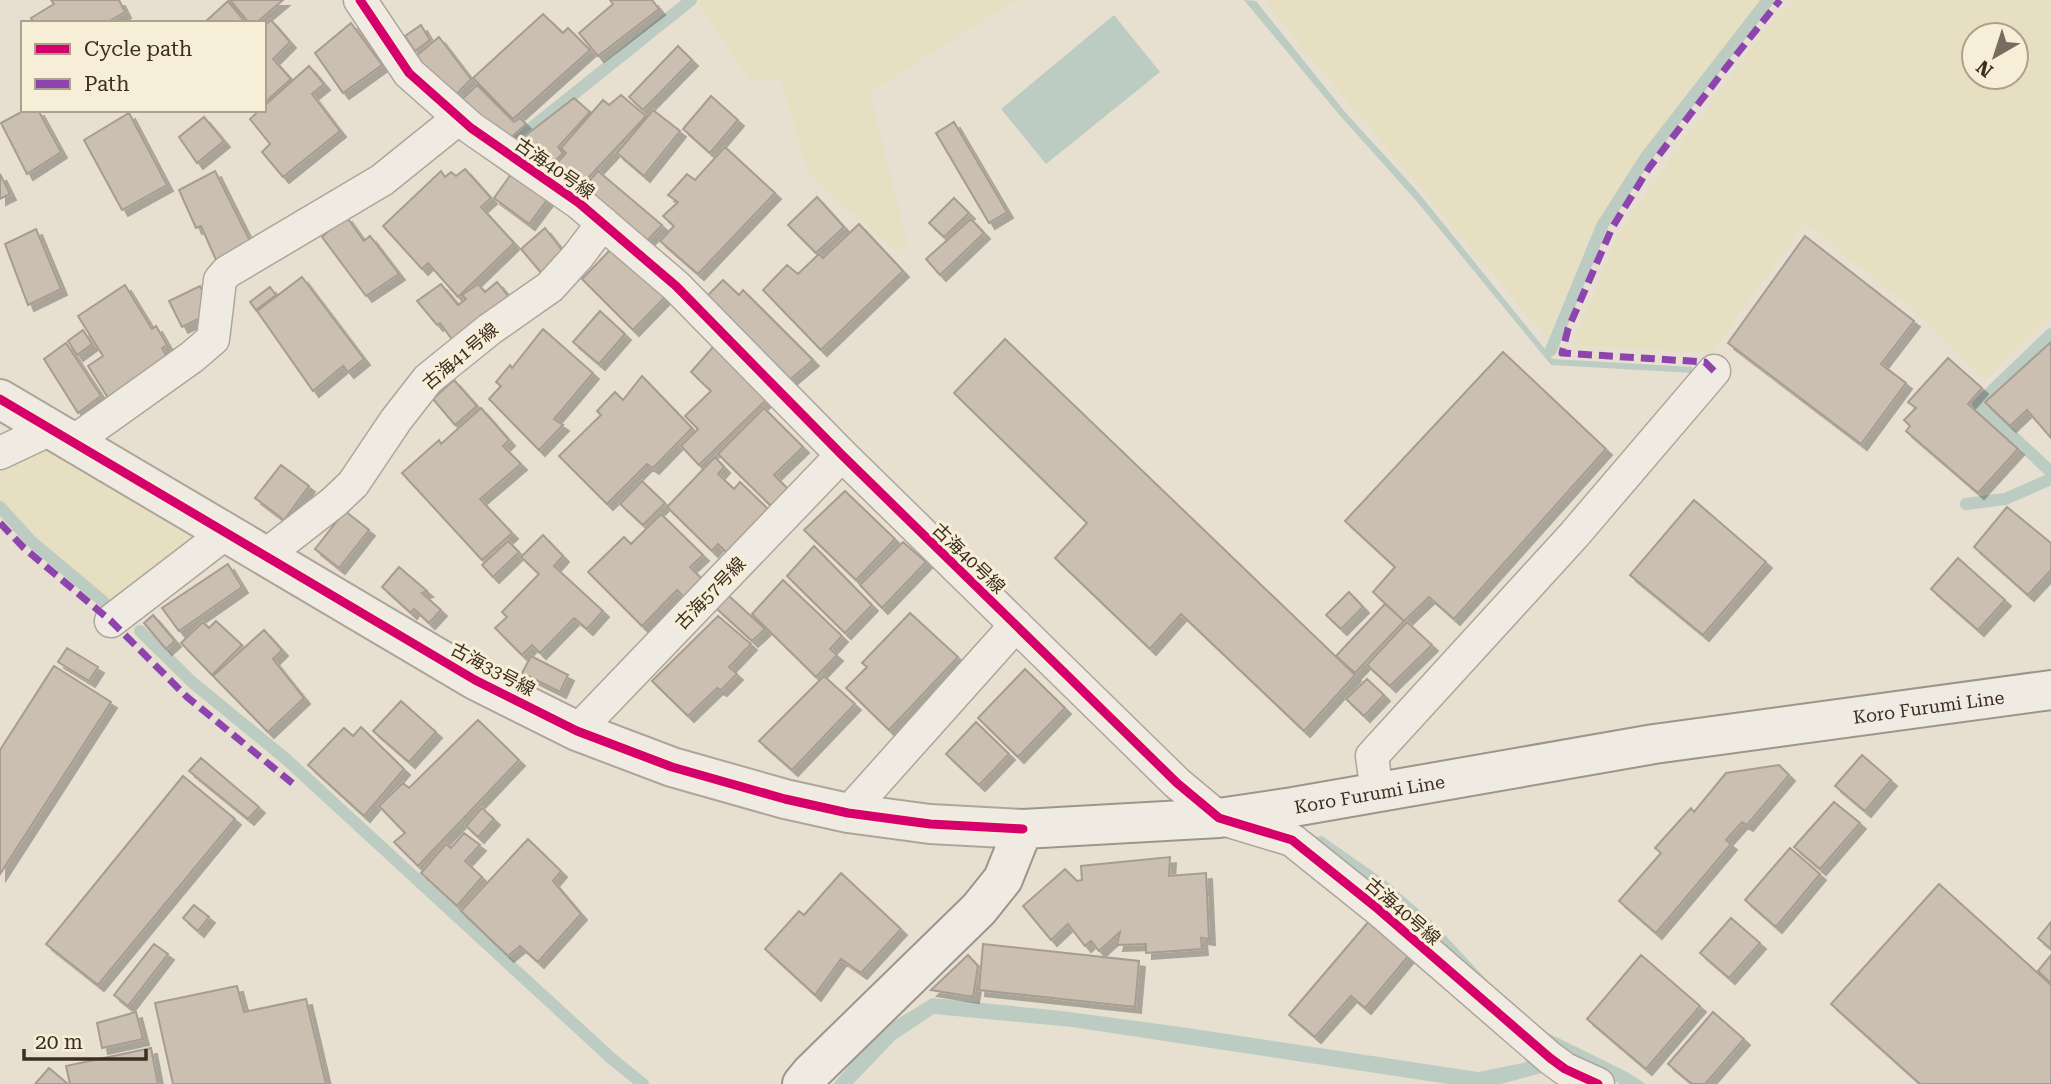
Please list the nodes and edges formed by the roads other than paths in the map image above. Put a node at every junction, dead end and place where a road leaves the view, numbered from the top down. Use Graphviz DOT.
graph roads {
  1 [pos="360,0"];
  2 [pos="459,118"];
  3 [pos="603,223"];
  4 [pos="1714,371"];
  5 [pos="0,399"];
  6 [pos="62,436"];
  7 [pos="0,453"];
  8 [pos="842,455"];
  9 [pos="227,533"];
  10 [pos="266,555"];
  11 [pos="111,621"];
  12 [pos="1016,625"];
  13 [pos="2051,690"];
  14 [pos="577,731"];
  15 [pos="1377,793"];
  16 [pos="848,813"];
  17 [pos="1219,818"];
  18 [pos="1023,829"];
  19 [pos="802,1084"];
  20 [pos="1598,1084"];
  1 -- 2 [label="street, 古海40号線"];
  2 -- 3 [label="street, 古海40号線"];
  2 -- 6 [label="street"];
  3 -- 8 [label="street, 古海40号線"];
  3 -- 10 [label="street, 古海41号線"];
  4 -- 15 [label="street"];
  5 -- 6 [label="main road, 古海33号線"];
  6 -- 7 [label="street"];
  6 -- 9 [label="main road, 古海33号線"];
  8 -- 12 [label="street, 古海40号線"];
  8 -- 14 [label="street, 古海57号線"];
  9 -- 10 [label="main road, 古海33号線"];
  9 -- 11 [label="street"];
  10 -- 14 [label="main road, 古海33号線"];
  12 -- 16 [label="street"];
  12 -- 17 [label="street, 古海40号線"];
  13 -- 15 [label="main road, Koro Furumi Line"];
  14 -- 16 [label="main road, 古海33号線"];
  15 -- 17 [label="main road, Koro Furumi Line"];
  16 -- 18 [label="main road, 古海33号線"];
  17 -- 18 [label="main road, Koro Furumi Line"];
  17 -- 20 [label="street, 古海40号線"];
  18 -- 19 [label="main road"];
}
